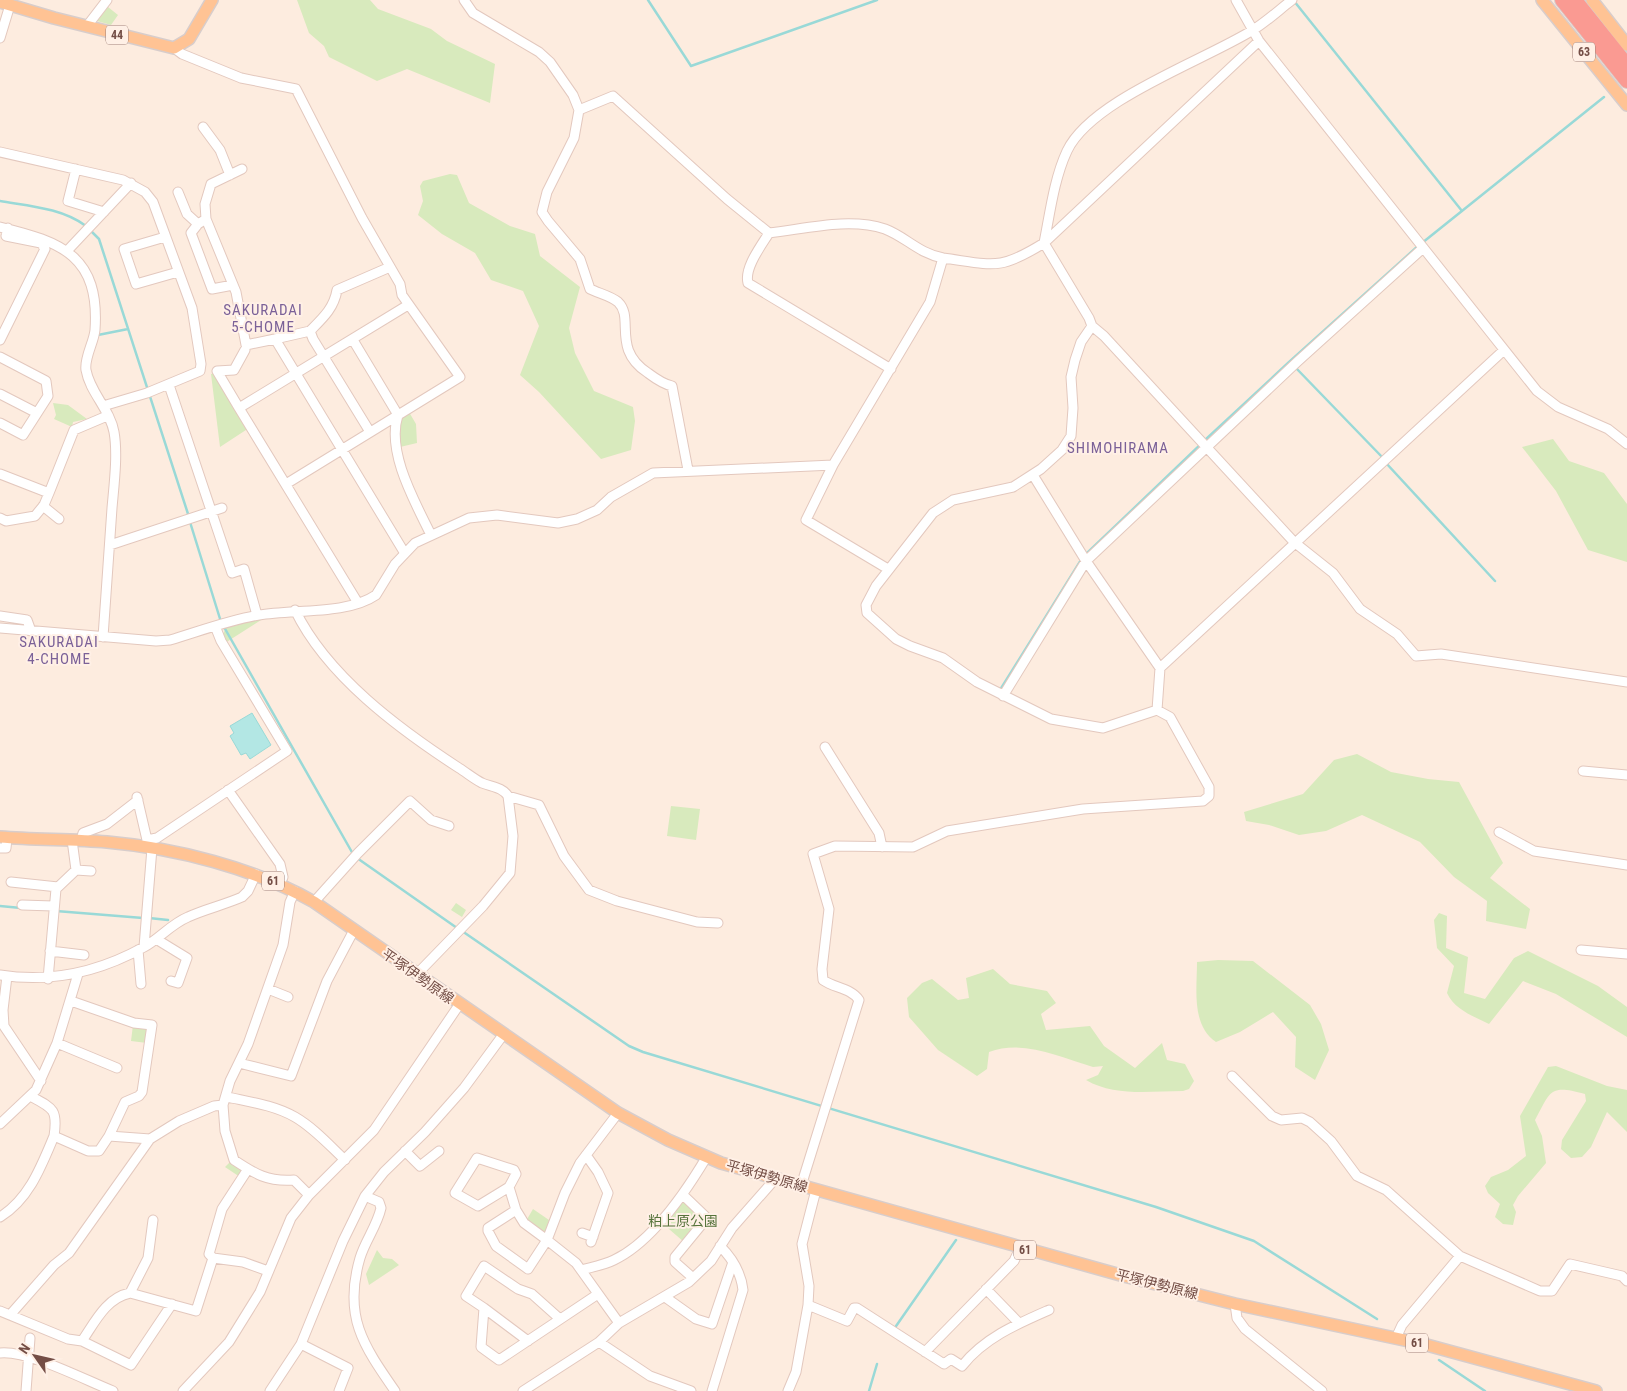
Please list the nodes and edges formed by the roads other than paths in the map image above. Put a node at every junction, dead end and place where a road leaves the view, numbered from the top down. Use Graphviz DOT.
graph roads {
  1 [pos="107,0"];
  2 [pos="212,0"];
  3 [pos="464,0"];
  4 [pos="1236,0"];
  5 [pos="1292,0"];
  6 [pos="1542,0"];
  7 [pos="1562,0"];
  8 [pos="1575,0"];
  9 [pos="1592,0"];
  10 [pos="5,4"];
  11 [pos="87,26"];
  12 [pos="1252,30"];
  13 [pos="0,38"];
  14 [pos="1259,41"];
  15 [pos="1627,45"];
  16 [pos="174,48"];
  17 [pos="1627,65"];
  18 [pos="1627,81"];
  19 [pos="1627,105"];
  20 [pos="579,110"];
  21 [pos="203,127"];
  22 [pos="0,152"];
  23 [pos="76,169"];
  24 [pos="242,169"];
  25 [pos="230,175"];
  26 [pos="131,183"];
  27 [pos="178,192"];
  28 [pos="104,212"];
  29 [pos="202,221"];
  30 [pos="4,228"];
  31 [pos="768,233"];
  32 [pos="165,237"];
  33 [pos="1044,243"];
  34 [pos="1422,249"];
  35 [pos="67,251"];
  36 [pos="944,258"];
  37 [pos="390,267"];
  38 [pos="178,272"];
  39 [pos="233,285"];
  40 [pos="408,305"];
  41 [pos="1092,326"];
  42 [pos="310,331"];
  43 [pos="0,340"];
  44 [pos="275,340"];
  45 [pos="353,340"];
  46 [pos="245,350"];
  47 [pos="1504,350"];
  48 [pos="0,357"];
  49 [pos="324,357"];
  50 [pos="891,370"];
  51 [pos="217,371"];
  52 [pos="200,372"];
  53 [pos="296,374"];
  54 [pos="169,385"];
  55 [pos="0,394"];
  56 [pos="103,406"];
  57 [pos="239,408"];
  58 [pos="37,413"];
  59 [pos="398,415"];
  60 [pos="107,416"];
  61 [pos="0,424"];
  62 [pos="370,432"];
  63 [pos="1627,444"];
  64 [pos="1206,448"];
  65 [pos="342,450"];
  66 [pos="833,465"];
  67 [pos="688,470"];
  68 [pos="0,474"];
  69 [pos="1033,474"];
  70 [pos="286,484"];
  71 [pos="49,493"];
  72 [pos="43,506"];
  73 [pos="222,508"];
  74 [pos="212,512"];
  75 [pos="0,518"];
  76 [pos="59,519"];
  77 [pos="431,535"];
  78 [pos="1294,542"];
  79 [pos="110,545"];
  80 [pos="404,552"];
  81 [pos="1086,561"];
  82 [pos="888,569"];
  83 [pos="358,603"];
  84 [pos="295,610"];
  85 [pos="258,615"];
  86 [pos="0,616"];
  87 [pos="215,626"];
  88 [pos="0,628"];
  89 [pos="31,631"];
  90 [pos="102,637"];
  91 [pos="1160,668"];
  92 [pos="1627,682"];
  93 [pos="1003,696"];
  94 [pos="1157,710"];
  95 [pos="825,747"];
  96 [pos="1583,770"];
  97 [pos="1627,775"];
  98 [pos="228,790"];
  99 [pos="508,796"];
  100 [pos="449,826"];
  101 [pos="1499,832"];
  102 [pos="3,837"];
  103 [pos="77,840"];
  104 [pos="148,845"];
  105 [pos="882,847"];
  106 [pos="0,848"];
  107 [pos="1627,865"];
  108 [pos="76,870"];
  109 [pos="91,871"];
  110 [pos="256,874"];
  111 [pos="11,882"];
  112 [pos="280,884"];
  113 [pos="58,887"];
  114 [pos="294,891"];
  115 [pos="314,902"];
  116 [pos="22,905"];
  117 [pos="53,906"];
  118 [pos="718,923"];
  119 [pos="354,930"];
  120 [pos="156,939"];
  121 [pos="141,948"];
  122 [pos="1581,950"];
  123 [pos="50,951"];
  124 [pos="1627,954"];
  125 [pos="84,955"];
  126 [pos="78,974"];
  127 [pos="417,974"];
  128 [pos="4,975"];
  129 [pos="48,978"];
  130 [pos="177,983"];
  131 [pos="141,984"];
  132 [pos="268,989"];
  133 [pos="288,997"];
  134 [pos="71,1002"];
  135 [pos="459,1005"];
  136 [pos="503,1035"];
  137 [pos="57,1043"];
  138 [pos="239,1063"];
  139 [pos="117,1068"];
  140 [pos="1232,1076"];
  141 [pos="41,1081"];
  142 [pos="32,1097"];
  143 [pos="225,1101"];
  144 [pos="618,1113"];
  145 [pos="0,1124"];
  146 [pos="54,1136"];
  147 [pos="109,1136"];
  148 [pos="150,1139"];
  149 [pos="406,1151"];
  150 [pos="439,1151"];
  151 [pos="586,1155"];
  152 [pos="706,1158"];
  153 [pos="345,1160"];
  154 [pos="248,1169"];
  155 [pos="775,1179"];
  156 [pos="801,1186"];
  157 [pos="509,1187"];
  158 [pos="816,1190"];
  159 [pos="309,1195"];
  160 [pos="683,1195"];
  161 [pos="366,1196"];
  162 [pos="516,1210"];
  163 [pos="0,1217"];
  164 [pos="153,1220"];
  165 [pos="582,1234"];
  166 [pos="547,1240"];
  167 [pos="720,1246"];
  168 [pos="1020,1248"];
  169 [pos="1460,1256"];
  170 [pos="213,1258"];
  171 [pos="733,1262"];
  172 [pos="581,1270"];
  173 [pos="268,1271"];
  174 [pos="693,1278"];
  175 [pos="1627,1281"];
  176 [pos="986,1289"];
  177 [pos="130,1293"];
  178 [pos="598,1294"];
  179 [pos="665,1297"];
  180 [pos="172,1304"];
  181 [pos="1235,1304"];
  182 [pos="808,1305"];
  183 [pos="484,1308"];
  184 [pos="1049,1310"];
  185 [pos="0,1311"];
  186 [pos="10,1315"];
  187 [pos="560,1319"];
  188 [pos="619,1323"];
  189 [pos="1019,1323"];
  190 [pos="30,1338"];
  191 [pos="1396,1338"];
  192 [pos="82,1341"];
  193 [pos="528,1341"];
  194 [pos="599,1342"];
  195 [pos="301,1344"];
  196 [pos="924,1352"];
  197 [pos="0,1353"];
  198 [pos="29,1357"];
  199 [pos="26,1391"];
  200 [pos="113,1391"];
  201 [pos="183,1391"];
  202 [pos="270,1391"];
  203 [pos="339,1391"];
  204 [pos="395,1391"];
  205 [pos="523,1391"];
  206 [pos="691,1391"];
  207 [pos="712,1391"];
  208 [pos="788,1391"];
  209 [pos="1322,1391"];
  210 [pos="1596,1391"];
  1 -- 11 [label="street"];
  2 -- 16 [label="main road"];
  3 -- 20 [label="street"];
  4 -- 12 [label="street"];
  5 -- 12 [label="street"];
  6 -- 19 [label="main road, 63"];
  7 -- 18 [label="highway"];
  8 -- 17 [label="highway"];
  9 -- 15 [label="main road"];
  10 -- 11 [label="main road, 44"];
  10 -- 13 [label="street"];
  11 -- 16 [label="main road, 44"];
  12 -- 14 [label="street"];
  12 -- 33 [label="street"];
  14 -- 33 [label="street"];
  14 -- 34 [label="street"];
  16 -- 37 [label="street"];
  20 -- 31 [label="street"];
  20 -- 67 [label="street"];
  21 -- 25 [label="street"];
  22 -- 23 [label="street"];
  23 -- 26 [label="street"];
  23 -- 28 [label="street"];
  24 -- 25 [label="street"];
  25 -- 29 [label="street"];
  26 -- 28 [label="street"];
  26 -- 32 [label="street"];
  27 -- 29 [label="street"];
  28 -- 35 [label="street"];
  29 -- 39 [label="street"];
  29 -- 39 [label="street"];
  30 -- 35 [label="street"];
  30 -- 43 [label="street"];
  31 -- 36 [label="street"];
  31 -- 50 [label="street"];
  32 -- 38 [label="street"];
  32 -- 38 [label="street"];
  33 -- 36 [label="street"];
  33 -- 41 [label="street"];
  34 -- 47 [label="street"];
  34 -- 64 [label="street"];
  35 -- 56 [label="street"];
  36 -- 50 [label="street"];
  37 -- 40 [label="street"];
  37 -- 42 [label="street"];
  38 -- 52 [label="street"];
  39 -- 44 [label="street"];
  40 -- 45 [label="street"];
  40 -- 59 [label="street"];
  41 -- 64 [label="street"];
  41 -- 69 [label="street"];
  42 -- 44 [label="street"];
  42 -- 49 [label="street"];
  44 -- 53 [label="street"];
  45 -- 49 [label="street"];
  45 -- 59 [label="street"];
  46 -- 51 [label="street"];
  47 -- 63 [label="street"];
  47 -- 78 [label="street"];
  48 -- 58 [label="street"];
  49 -- 53 [label="street"];
  49 -- 62 [label="street"];
  50 -- 66 [label="street"];
  51 -- 52 [label="street"];
  51 -- 57 [label="street"];
  52 -- 54 [label="street"];
  53 -- 57 [label="street"];
  53 -- 65 [label="street"];
  54 -- 56 [label="street"];
  54 -- 74 [label="street"];
  55 -- 58 [label="street"];
  56 -- 60 [label="street"];
  57 -- 70 [label="street"];
  58 -- 61 [label="street"];
  59 -- 62 [label="street"];
  59 -- 77 [label="street"];
  60 -- 71 [label="street"];
  60 -- 79 [label="street"];
  62 -- 65 [label="street"];
  64 -- 78 [label="street"];
  64 -- 81 [label="street"];
  65 -- 70 [label="street"];
  65 -- 80 [label="street"];
  66 -- 67 [label="street"];
  66 -- 82 [label="street"];
  67 -- 77 [label="street"];
  68 -- 71 [label="street"];
  69 -- 81 [label="street"];
  69 -- 82 [label="street"];
  70 -- 83 [label="street"];
  71 -- 72 [label="street"];
  72 -- 75 [label="street"];
  72 -- 76 [label="street"];
  73 -- 74 [label="street"];
  74 -- 79 [label="street"];
  74 -- 85 [label="street"];
  77 -- 80 [label="street"];
  78 -- 91 [label="street"];
  78 -- 92 [label="street"];
  79 -- 90 [label="street"];
  80 -- 83 [label="street"];
  81 -- 91 [label="street"];
  81 -- 93 [label="street"];
  82 -- 93 [label="street"];
  83 -- 84 [label="street"];
  84 -- 85 [label="street"];
  84 -- 99 [label="street"];
  85 -- 87 [label="street"];
  86 -- 89 [label="street"];
  87 -- 90 [label="street"];
  87 -- 98 [label="street"];
  88 -- 89 [label="street"];
  89 -- 90 [label="street"];
  91 -- 94 [label="street"];
  93 -- 94 [label="street"];
  94 -- 105 [label="street"];
  95 -- 105 [label="street"];
  96 -- 97 [label="street"];
  98 -- 104 [label="street"];
  98 -- 112 [label="street"];
  99 -- 118 [label="street"];
  99 -- 127 [label="street"];
  100 -- 115 [label="street"];
  101 -- 107 [label="street"];
  102 -- 103 [label="main road, 平塚伊勢原線 / 61"];
  102 -- 106 [label="street"];
  103 -- 104 [label="main road, 平塚伊勢原線 / 61"];
  103 -- 104 [label="street"];
  103 -- 108 [label="street"];
  104 -- 110 [label="main road, 平塚伊勢原線 / 61"];
  104 -- 121 [label="street"];
  105 -- 156 [label="street"];
  108 -- 109 [label="street"];
  108 -- 113 [label="street"];
  110 -- 112 [label="main road, 平塚伊勢原線 / 61"];
  110 -- 120 [label="street"];
  111 -- 113 [label="street"];
  112 -- 114 [label="main road, 平塚伊勢原線 / 61"];
  113 -- 117 [label="street"];
  114 -- 115 [label="main road, 平塚伊勢原線 / 61"];
  114 -- 132 [label="street"];
  115 -- 119 [label="main road, 平塚伊勢原線 / 61"];
  116 -- 117 [label="street"];
  117 -- 123 [label="street"];
  119 -- 127 [label="main road, 平塚伊勢原線 / 61"];
  119 -- 138 [label="street"];
  120 -- 121 [label="street"];
  120 -- 130 [label="street"];
  121 -- 126 [label="street"];
  121 -- 131 [label="street"];
  122 -- 124 [label="street"];
  123 -- 125 [label="street"];
  123 -- 129 [label="street"];
  126 -- 129 [label="street"];
  126 -- 134 [label="street"];
  127 -- 135 [label="main road, 平塚伊勢原線 / 61"];
  128 -- 129 [label="street"];
  128 -- 141 [label="street"];
  132 -- 133 [label="street"];
  132 -- 138 [label="street"];
  134 -- 137 [label="street"];
  134 -- 147 [label="street"];
  135 -- 136 [label="main road, 平塚伊勢原線 / 61"];
  135 -- 153 [label="street"];
  136 -- 144 [label="main road, 平塚伊勢原線 / 61"];
  136 -- 149 [label="street"];
  137 -- 139 [label="street"];
  137 -- 141 [label="street"];
  138 -- 143 [label="street"];
  140 -- 169 [label="street"];
  141 -- 142 [label="street"];
  142 -- 145 [label="street"];
  142 -- 146 [label="street"];
  143 -- 148 [label="street"];
  143 -- 153 [label="street"];
  143 -- 154 [label="street"];
  144 -- 151 [label="street"];
  144 -- 152 [label="main road, 平塚伊勢原線 / 61"];
  146 -- 147 [label="street"];
  146 -- 163 [label="street"];
  147 -- 148 [label="street"];
  148 -- 186 [label="street"];
  149 -- 150 [label="street"];
  149 -- 161 [label="street"];
  151 -- 165 [label="street"];
  151 -- 166 [label="street"];
  152 -- 155 [label="main road, 平塚伊勢原線 / 61"];
  152 -- 160 [label="street"];
  153 -- 159 [label="street"];
  154 -- 159 [label="street"];
  154 -- 170 [label="street"];
  155 -- 156 [label="main road, 平塚伊勢原線 / 61"];
  155 -- 167 [label="street"];
  156 -- 158 [label="main road, 平塚伊勢原線 / 61"];
  157 -- 157 [label="street"];
  157 -- 162 [label="street"];
  158 -- 168 [label="main road, 平塚伊勢原線 / 61"];
  158 -- 182 [label="street"];
  159 -- 173 [label="street"];
  160 -- 172 [label="street"];
  160 -- 174 [label="street"];
  161 -- 195 [label="street"];
  161 -- 204 [label="street"];
  162 -- 166 [label="street"];
  162 -- 166 [label="street"];
  164 -- 177 [label="street"];
  166 -- 172 [label="street"];
  167 -- 171 [label="street"];
  167 -- 174 [label="street"];
  168 -- 176 [label="street"];
  168 -- 181 [label="main road, 平塚伊勢原線 / 61"];
  169 -- 175 [label="street"];
  169 -- 191 [label="street"];
  170 -- 173 [label="street"];
  170 -- 180 [label="street"];
  171 -- 179 [label="street"];
  171 -- 207 [label="street"];
  172 -- 178 [label="street"];
  173 -- 201 [label="street"];
  174 -- 179 [label="street"];
  176 -- 189 [label="street"];
  176 -- 196 [label="street"];
  177 -- 180 [label="street"];
  177 -- 192 [label="street"];
  178 -- 187 [label="street"];
  178 -- 188 [label="street"];
  179 -- 188 [label="street"];
  180 -- 192 [label="street"];
  181 -- 191 [label="main road, 平塚伊勢原線 / 61"];
  181 -- 209 [label="street"];
  182 -- 196 [label="street"];
  182 -- 208 [label="street"];
  183 -- 187 [label="street"];
  183 -- 193 [label="street"];
  183 -- 193 [label="street"];
  184 -- 189 [label="street"];
  185 -- 186 [label="street"];
  186 -- 192 [label="street"];
  187 -- 193 [label="street"];
  188 -- 194 [label="street"];
  189 -- 196 [label="street"];
  190 -- 198 [label="street"];
  191 -- 210 [label="main road, 平塚伊勢原線 / 61"];
  194 -- 205 [label="street"];
  194 -- 206 [label="street"];
  195 -- 202 [label="street"];
  195 -- 203 [label="street"];
  197 -- 198 [label="street"];
  198 -- 199 [label="street"];
  198 -- 200 [label="street"];
}
